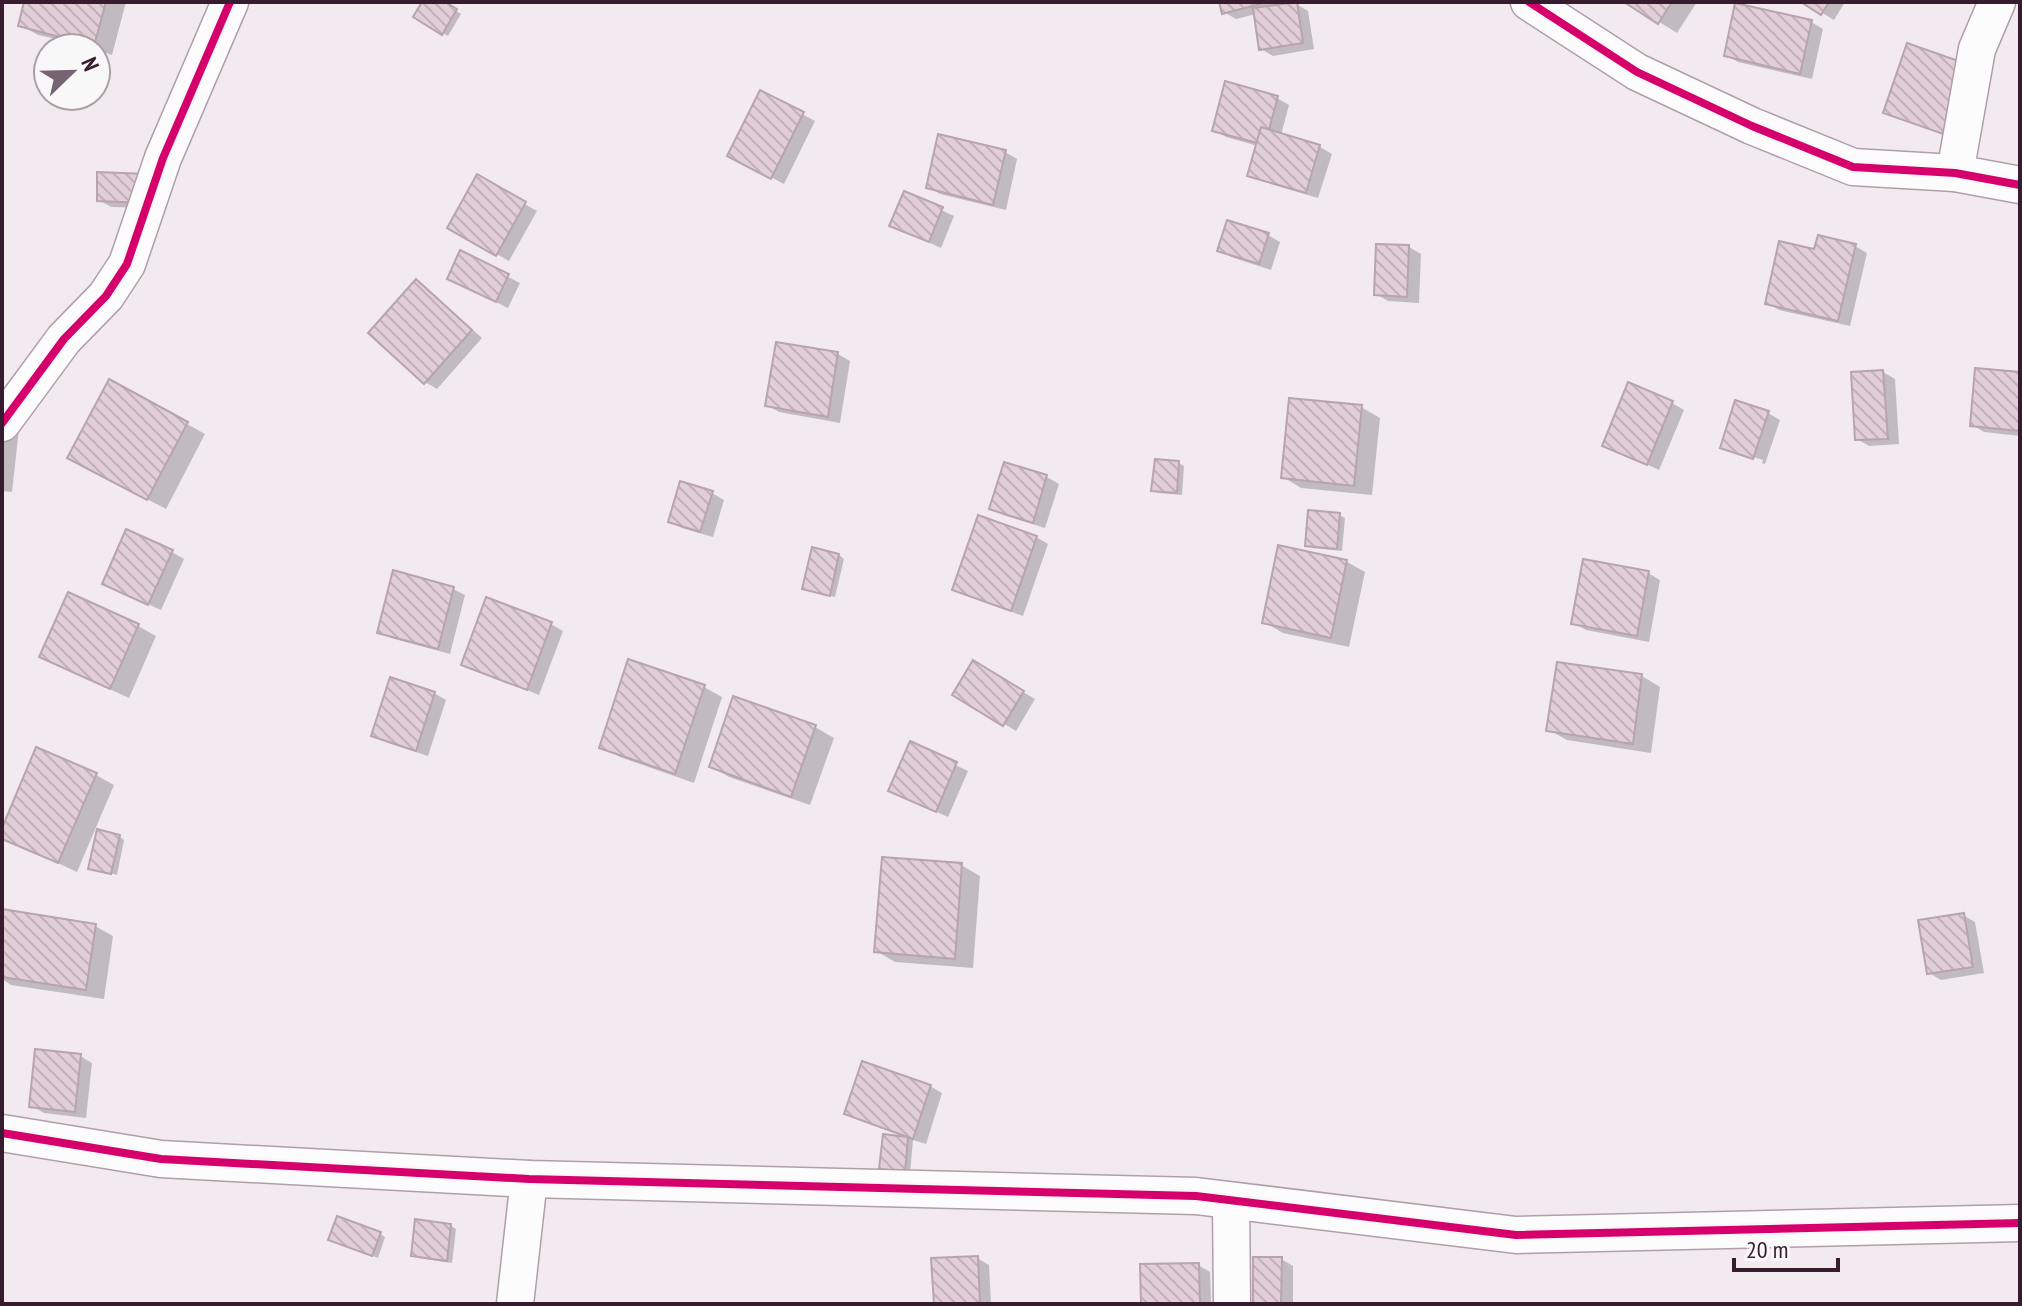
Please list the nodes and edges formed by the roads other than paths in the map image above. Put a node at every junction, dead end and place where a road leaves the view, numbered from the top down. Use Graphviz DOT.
graph roads {
  1 [pos="230,2"];
  2 [pos="1529,2"];
  3 [pos="1997,2"];
  4 [pos="1955,173"];
  5 [pos="2020,185"];
  6 [pos="2,423"];
  7 [pos="2,1133"];
  8 [pos="529,1179"];
  9 [pos="1231,1201"];
  10 [pos="2020,1223"];
  11 [pos="515,1304"];
  12 [pos="1232,1304"];
  1 -- 6 [label="street"];
  2 -- 4 [label="street"];
  3 -- 4 [label="street"];
  4 -- 5 [label="street"];
  7 -- 8 [label="street"];
  8 -- 9 [label="street"];
  8 -- 11 [label="street"];
  9 -- 10 [label="street"];
  9 -- 12 [label="street"];
}
